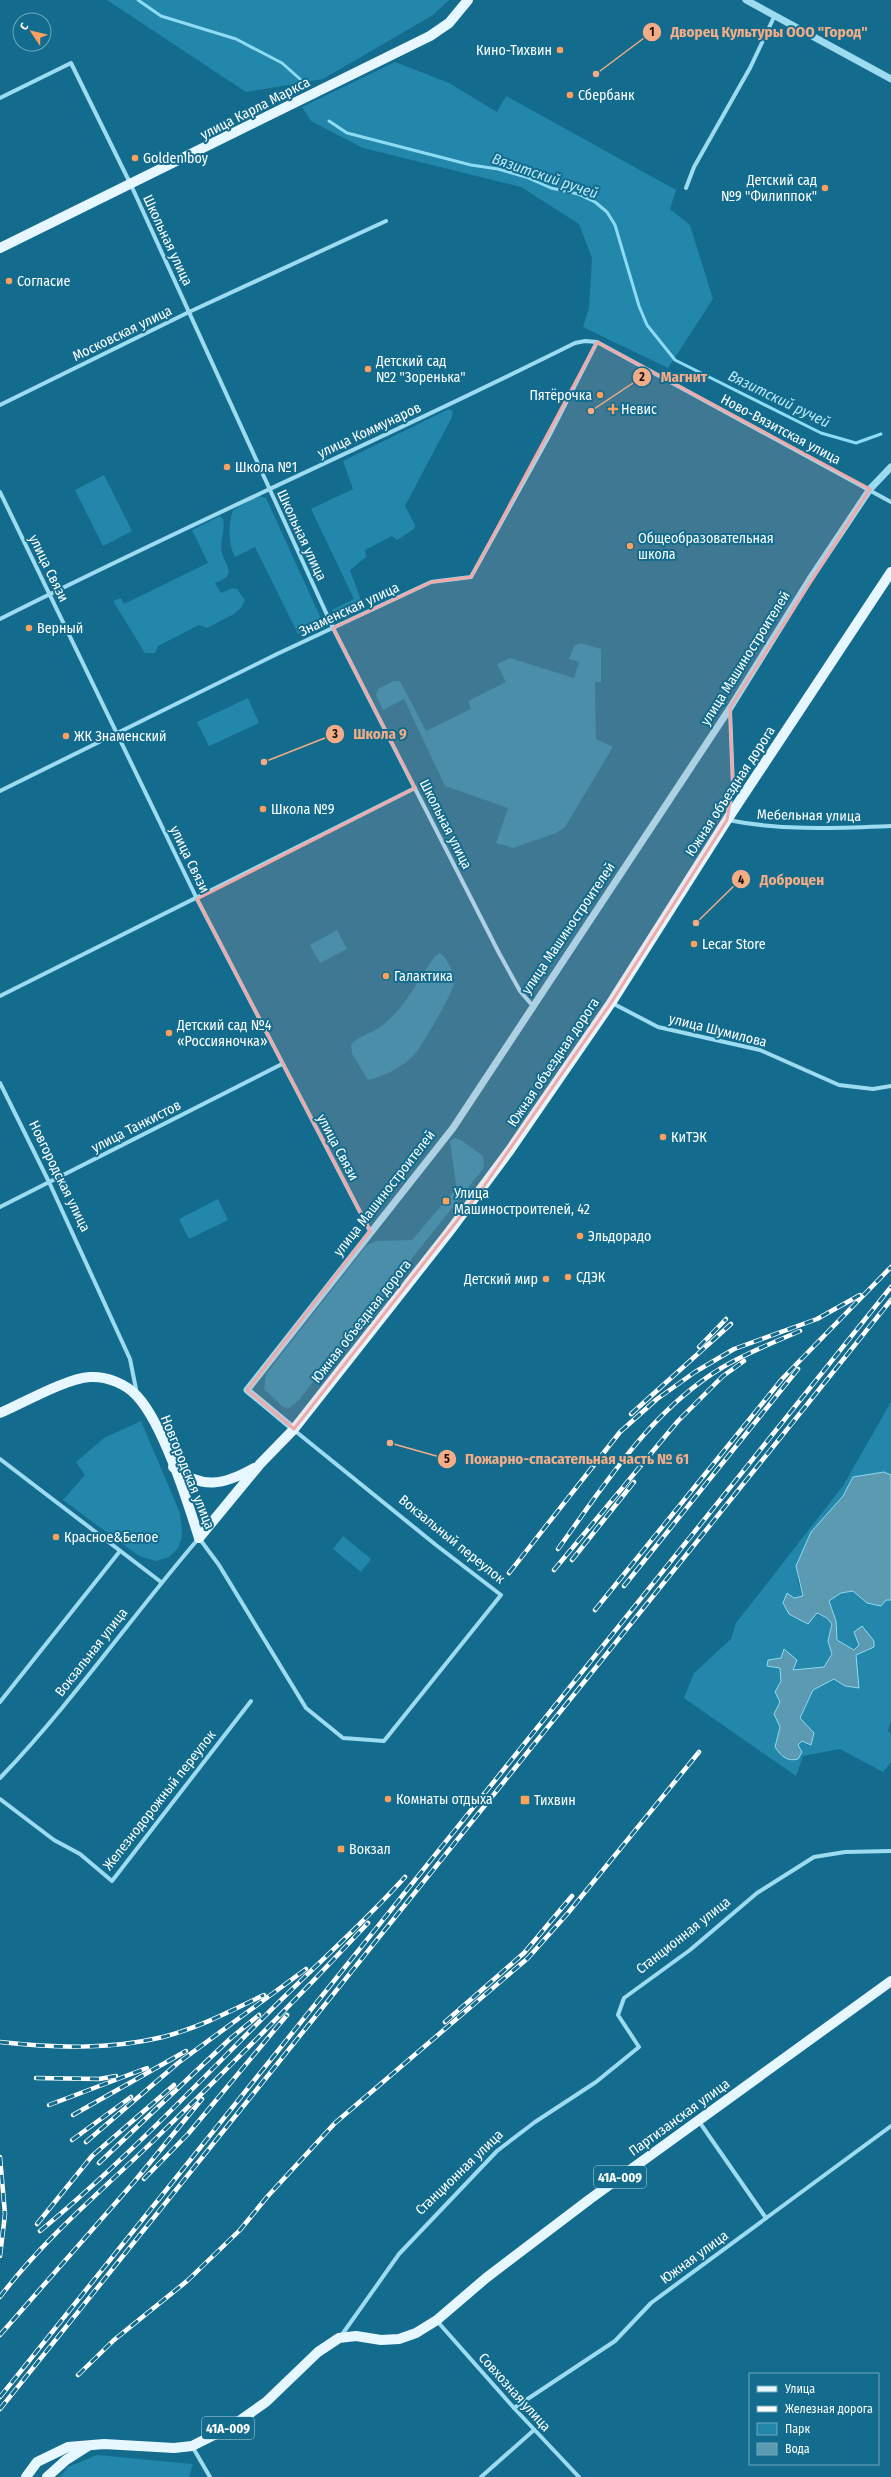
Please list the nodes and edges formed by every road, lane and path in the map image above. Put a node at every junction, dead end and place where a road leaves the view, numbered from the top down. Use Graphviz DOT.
graph roads {
  1 [pos="468,0"];
  2 [pos="746,0"];
  3 [pos="775,16"];
  4 [pos="891,79"];
  5 [pos="0,98"];
  6 [pos="131,185"];
  7 [pos="686,188"];
  8 [pos="386,221"];
  9 [pos="0,248"];
  10 [pos="189,312"];
  11 [pos="597,342"];
  12 [pos="0,405"];
  13 [pos="891,467"];
  14 [pos="268,489"];
  15 [pos="870,489"];
  16 [pos="0,492"];
  17 [pos="891,502"];
  18 [pos="891,572"];
  19 [pos="49,594"];
  20 [pos="0,619"];
  21 [pos="333,628"];
  22 [pos="730,708"];
  23 [pos="118,732"];
  24 [pos="415,788"];
  25 [pos="0,790"];
  26 [pos="727,820"];
  27 [pos="891,826"];
  28 [pos="197,899"];
  29 [pos="0,996"];
  30 [pos="611,1002"];
  31 [pos="532,1005"];
  32 [pos="282,1064"];
  33 [pos="0,1083"];
  34 [pos="891,1086"];
  35 [pos="49,1182"];
  36 [pos="0,1207"];
  37 [pos="370,1231"];
  38 [pos="247,1390"];
  39 [pos="137,1396"];
  40 [pos="0,1413"];
  41 [pos="294,1429"];
  42 [pos="0,1459"];
  43 [pos="260,1464"];
  44 [pos="173,1466"];
  45 [pos="199,1538"];
  46 [pos="120,1551"];
  47 [pos="161,1582"];
  48 [pos="251,1701"];
  49 [pos="0,1702"];
  50 [pos="343,1738"];
  51 [pos="0,1778"];
  52 [pos="0,1799"];
  53 [pos="891,1851"];
  54 [pos="891,1981"];
  55 [pos="698,2120"];
  56 [pos="891,2126"];
  57 [pos="766,2218"];
  58 [pos="437,2320"];
  59 [pos="339,2338"];
  60 [pos="514,2408"];
  61 [pos="534,2430"];
  62 [pos="90,2445"];
  63 [pos="192,2446"];
  64 [pos="26,2477"];
  65 [pos="47,2477"];
  66 [pos="210,2477"];
  67 [pos="481,2477"];
  68 [pos="579,2477"];
  1 -- 6 [label="main road, улица Карла Маркса"];
  2 -- 3 [label="street"];
  3 -- 4 [label="street"];
  3 -- 7 [label="street"];
  5 -- 6 [label="street, Школьная улица"];
  6 -- 9 [label="main road, улица Карла Маркса"];
  6 -- 10 [label="street, Школьная улица"];
  8 -- 10 [label="street, Московская улица"];
  10 -- 12 [label="street, Московская улица"];
  10 -- 14 [label="street, Школьная улица"];
  11 -- 14 [label="street, улица Коммунаров"];
  11 -- 15 [label="street, Ново-Вязитская улица"];
  11 -- 21 [label="street, Знаменская улица"];
  13 -- 15 [label="street, улица Машиностроителей"];
  14 -- 19 [label="street, улица Коммунаров"];
  14 -- 21 [label="street, Школьная улица"];
  15 -- 17 [label="street, Ново-Вязитская улица"];
  15 -- 22 [label="street, улица Машиностроителей"];
  16 -- 19 [label="street, улица Связи"];
  18 -- 26 [label="main road, Южная объездная дорога"];
  19 -- 20 [label="street, улица Коммунаров"];
  19 -- 23 [label="street, улица Связи"];
  21 -- 23 [label="street, Знаменская улица"];
  21 -- 24 [label="street, Школьная улица"];
  22 -- 26 [label="street"];
  22 -- 31 [label="street, улица Машиностроителей"];
  23 -- 25 [label="street, Знаменская улица"];
  23 -- 28 [label="street, улица Связи"];
  24 -- 28 [label="street"];
  24 -- 31 [label="street, Школьная улица"];
  26 -- 27 [label="street, Мебельная улица"];
  26 -- 30 [label="main road, Южная объездная дорога"];
  28 -- 29 [label="street"];
  28 -- 32 [label="street, улица Связи"];
  30 -- 34 [label="street, улица Шумилова"];
  30 -- 41 [label="main road, Южная объездная дорога"];
  31 -- 37 [label="street, улица Машиностроителей"];
  32 -- 35 [label="street, улица Танкистов"];
  32 -- 37 [label="street, улица Связи"];
  33 -- 35 [label="street, Новгородская улица"];
  35 -- 36 [label="street, улица Танкистов"];
  35 -- 39 [label="street, Новгородская улица"];
  37 -- 38 [label="street, улица Машиностроителей"];
  38 -- 41 [label="street, Вокзальный переулок"];
  39 -- 40 [label="main road"];
  39 -- 44 [label="main road, Новгородская улица"];
  41 -- 43 [label="main road, Южная объездная дорога"];
  41 -- 50 [label="street, Вокзальный переулок"];
  42 -- 46 [label="street"];
  43 -- 44 [label="main road"];
  43 -- 45 [label="main road, Южная объездная дорога"];
  44 -- 45 [label="main road, Новгородская улица"];
  45 -- 47 [label="street, Вокзальная улица"];
  45 -- 50 [label="street, Новгородская улица"];
  46 -- 47 [label="street"];
  46 -- 49 [label="street"];
  47 -- 51 [label="street, Вокзальная улица"];
  48 -- 52 [label="street, Железнодорожный переулок"];
  53 -- 59 [label="street, Станционная улица"];
  54 -- 55 [label="main road, Партизанская улица / 41А-009"];
  55 -- 57 [label="street"];
  55 -- 58 [label="main road, Партизанская улица / 41А-009"];
  56 -- 57 [label="street, Южная улица"];
  57 -- 60 [label="street, Южная улица"];
  58 -- 59 [label="main road, Партизанская улица / 41А-009"];
  58 -- 60 [label="street, Совхозная улица"];
  59 -- 63 [label="main road, Станционная улица / 41А-009"];
  60 -- 61 [label="street, Совхозная улица"];
  61 -- 67 [label="street"];
  61 -- 68 [label="street, Совхозная улица"];
  62 -- 63 [label="main road, Станционная улица / 41А-009"];
  62 -- 64 [label="main road, Станционная улица / 41А-009"];
  62 -- 65 [label="main road"];
  63 -- 66 [label="street"];
}
